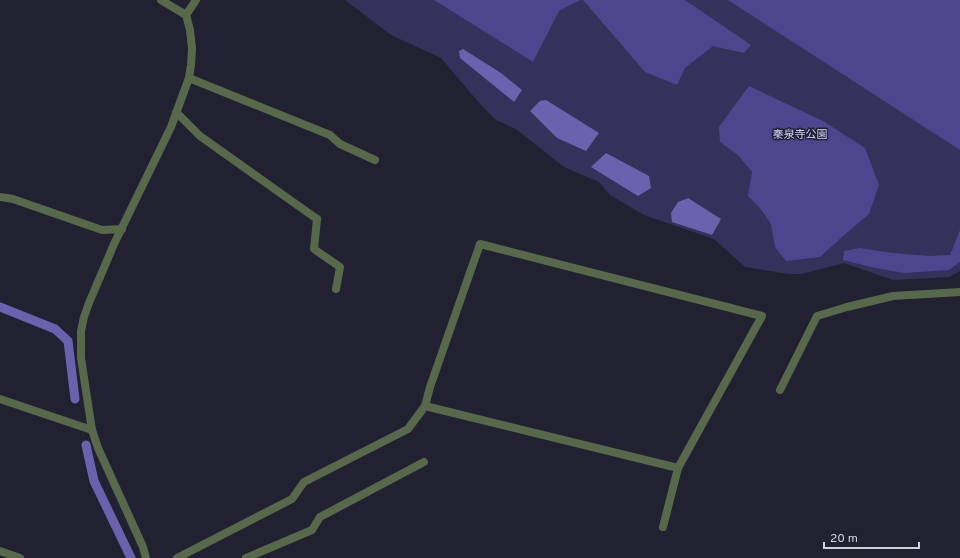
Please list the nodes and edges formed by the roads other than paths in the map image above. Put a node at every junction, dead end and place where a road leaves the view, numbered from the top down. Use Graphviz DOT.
graph roads {
  1 [pos="162,0"];
  2 [pos="196,0"];
  3 [pos="186,15"];
  4 [pos="189,78"];
  5 [pos="176,112"];
  6 [pos="375,160"];
  7 [pos="0,197"];
  8 [pos="122,229"];
  9 [pos="336,289"];
  10 [pos="960,292"];
  11 [pos="780,390"];
  12 [pos="0,399"];
  13 [pos="425,406"];
  14 [pos="92,430"];
  15 [pos="424,462"];
  16 [pos="678,468"];
  17 [pos="663,527"];
  18 [pos="0,551"];
  19 [pos="20,558"];
  20 [pos="146,558"];
  21 [pos="177,558"];
  22 [pos="246,558"];
  1 -- 3 [label="street"];
  2 -- 3 [label="street"];
  3 -- 4 [label="street"];
  4 -- 5 [label="street"];
  4 -- 6 [label="street"];
  5 -- 8 [label="street"];
  5 -- 9 [label="street"];
  7 -- 8 [label="street"];
  8 -- 14 [label="street"];
  10 -- 11 [label="street"];
  12 -- 14 [label="street"];
  13 -- 16 [label="street"];
  13 -- 16 [label="street"];
  13 -- 21 [label="street"];
  14 -- 20 [label="street"];
  15 -- 22 [label="street"];
  16 -- 17 [label="street"];
  18 -- 19 [label="street"];
}
